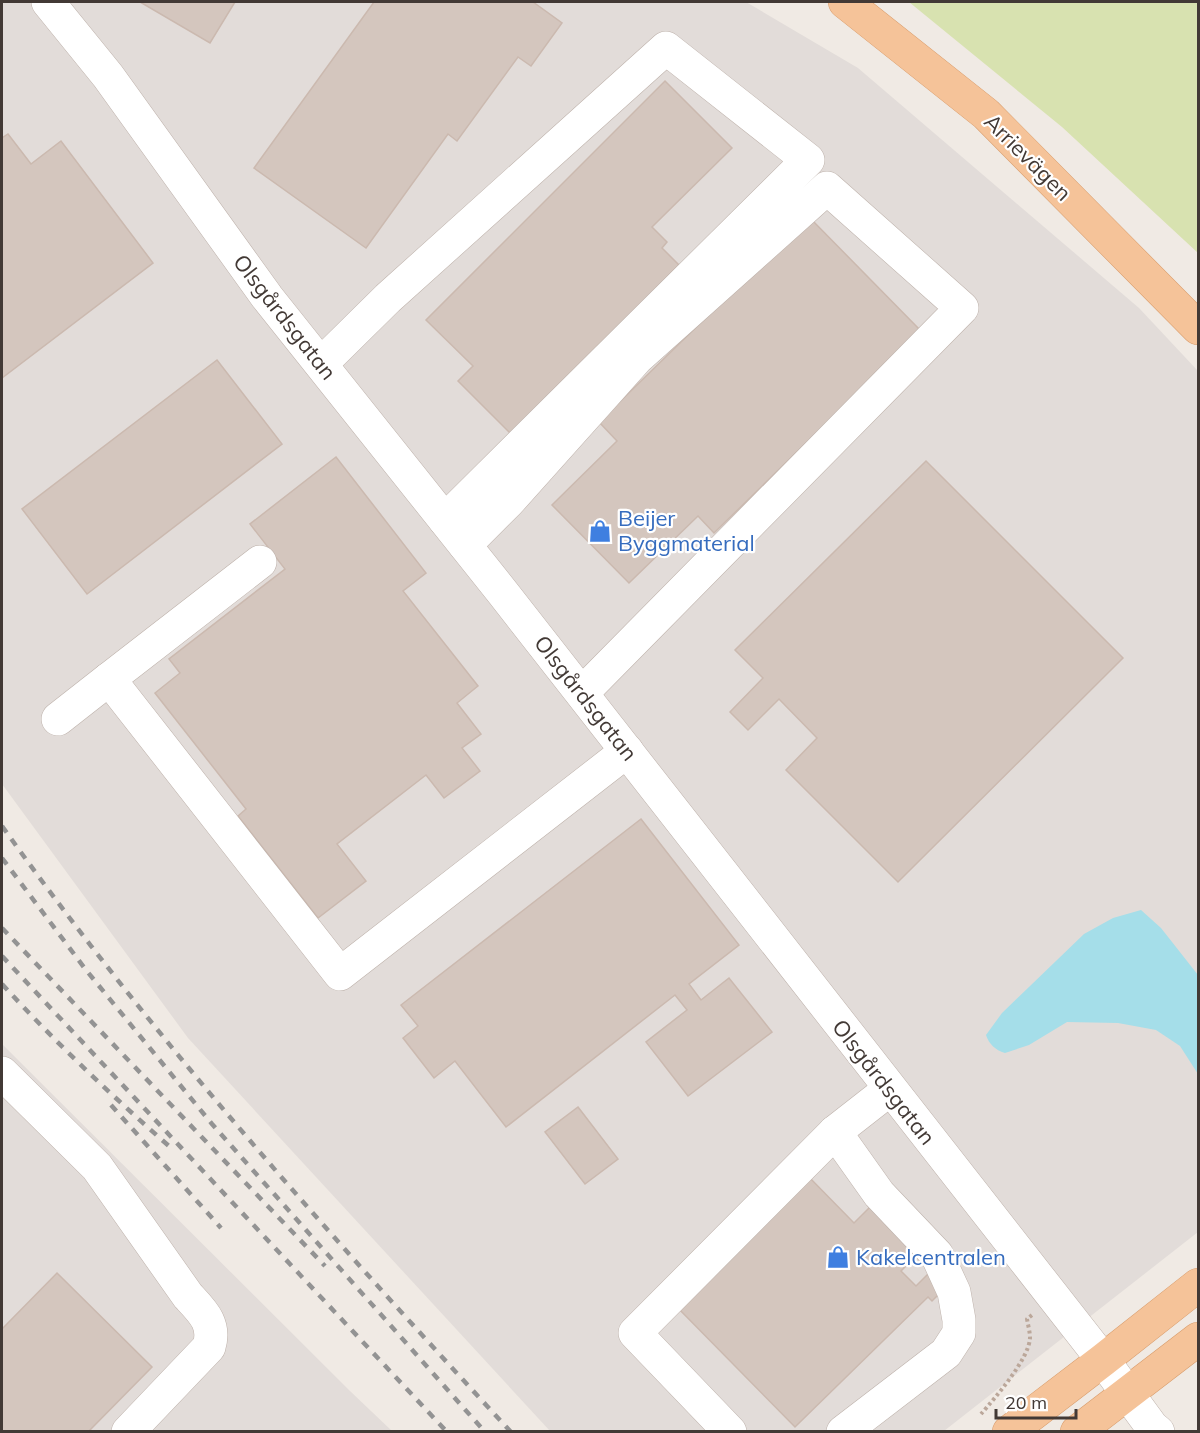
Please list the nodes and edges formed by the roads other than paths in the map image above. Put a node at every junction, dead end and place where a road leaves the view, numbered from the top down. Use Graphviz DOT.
graph roads {
  1 [pos="48,2"];
  2 [pos="845,2"];
  3 [pos="1198,328"];
  4 [pos="321,364"];
  5 [pos="455,532"];
  6 [pos="260,562"];
  7 [pos="109,679"];
  8 [pos="582,693"];
  9 [pos="58,718"];
  10 [pos="627,751"];
  11 [pos="2,1073"];
  12 [pos="890,1089"];
  13 [pos="835,1132"];
  14 [pos="1198,1285"];
  15 [pos="1198,1340"];
  16 [pos="1103,1360"];
  17 [pos="1128,1392"];
  18 [pos="128,1431"];
  19 [pos="730,1431"];
  20 [pos="843,1431"];
  21 [pos="1009,1431"];
  22 [pos="1077,1431"];
  23 [pos="1158,1431"];
  1 -- 4 [label="street, Olsgårdsgatan"];
  2 -- 3 [label="main road, Arrievägen"];
  4 -- 5 [label="street, Olsgårdsgatan"];
  4 -- 5 [label="street"];
  5 -- 8 [label="street, Olsgårdsgatan"];
  5 -- 8 [label="street"];
  6 -- 7 [label="street"];
  7 -- 9 [label="street"];
  7 -- 10 [label="street"];
  8 -- 10 [label="street, Olsgårdsgatan"];
  10 -- 12 [label="street, Olsgårdsgatan"];
  11 -- 18 [label="street"];
  12 -- 13 [label="street"];
  12 -- 16 [label="street, Olsgårdsgatan"];
  13 -- 19 [label="street"];
  13 -- 20 [label="street"];
  14 -- 16 [label="main road"];
  15 -- 17 [label="main road"];
  16 -- 17 [label="street, Olsgårdsgatan"];
  16 -- 21 [label="main road"];
  17 -- 22 [label="main road"];
  17 -- 23 [label="street, Olsgårdsgatan"];
}
